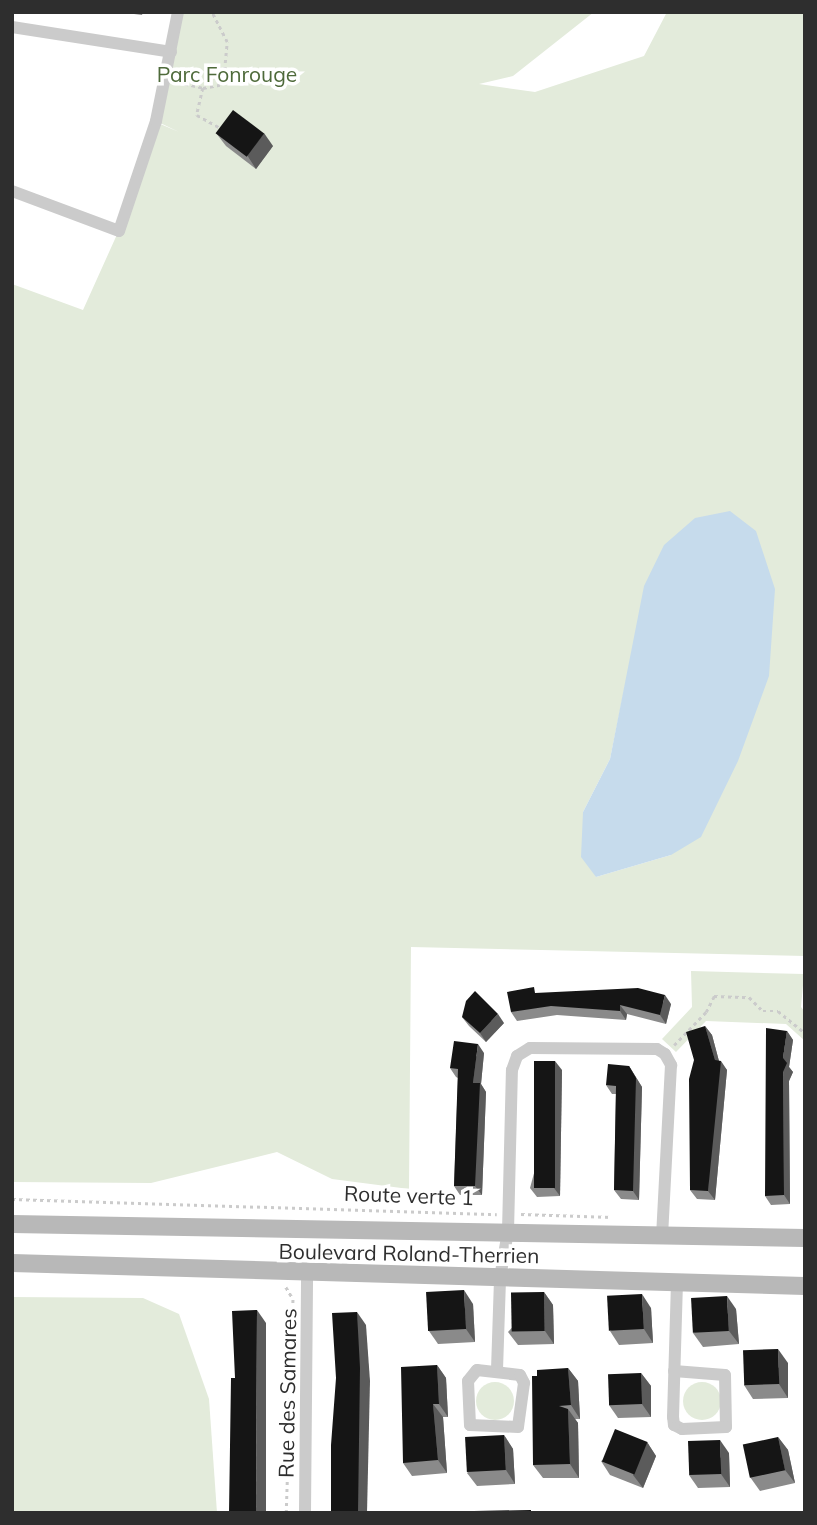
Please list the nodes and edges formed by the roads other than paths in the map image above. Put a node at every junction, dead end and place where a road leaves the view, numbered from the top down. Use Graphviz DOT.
graph roads {
  1 [pos="178,12"];
  2 [pos="12,27"];
  3 [pos="171,52"];
  4 [pos="12,191"];
  5 [pos="508,1222"];
  6 [pos="12,1224"];
  7 [pos="662,1235"];
  8 [pos="805,1238"];
  9 [pos="12,1263"];
  10 [pos="307,1274"];
  11 [pos="500,1279"];
  12 [pos="677,1283"];
  13 [pos="805,1286"];
  14 [pos="496,1370"];
  15 [pos="674,1371"];
  16 [pos="305,1513"];
  1 -- 3 [label="street"];
  2 -- 3 [label="street"];
  3 -- 4 [label="street"];
  5 -- 6 [label="main road, Boulevard Roland-Therrien"];
  5 -- 7 [label="main road, Boulevard Roland-Therrien"];
  5 -- 7 [label="street"];
  5 -- 11 [label="street"];
  7 -- 8 [label="main road, Boulevard Roland-Therrien"];
  9 -- 10 [label="main road, Boulevard Roland-Therrien"];
  10 -- 11 [label="main road, Boulevard Roland-Therrien"];
  10 -- 16 [label="street, Rue des Samares"];
  11 -- 12 [label="main road, Boulevard Roland-Therrien"];
  11 -- 14 [label="street"];
  12 -- 13 [label="main road, Boulevard Roland-Therrien"];
  12 -- 15 [label="street"];
  14 -- 14 [label="street"];
  15 -- 15 [label="street"];
}
